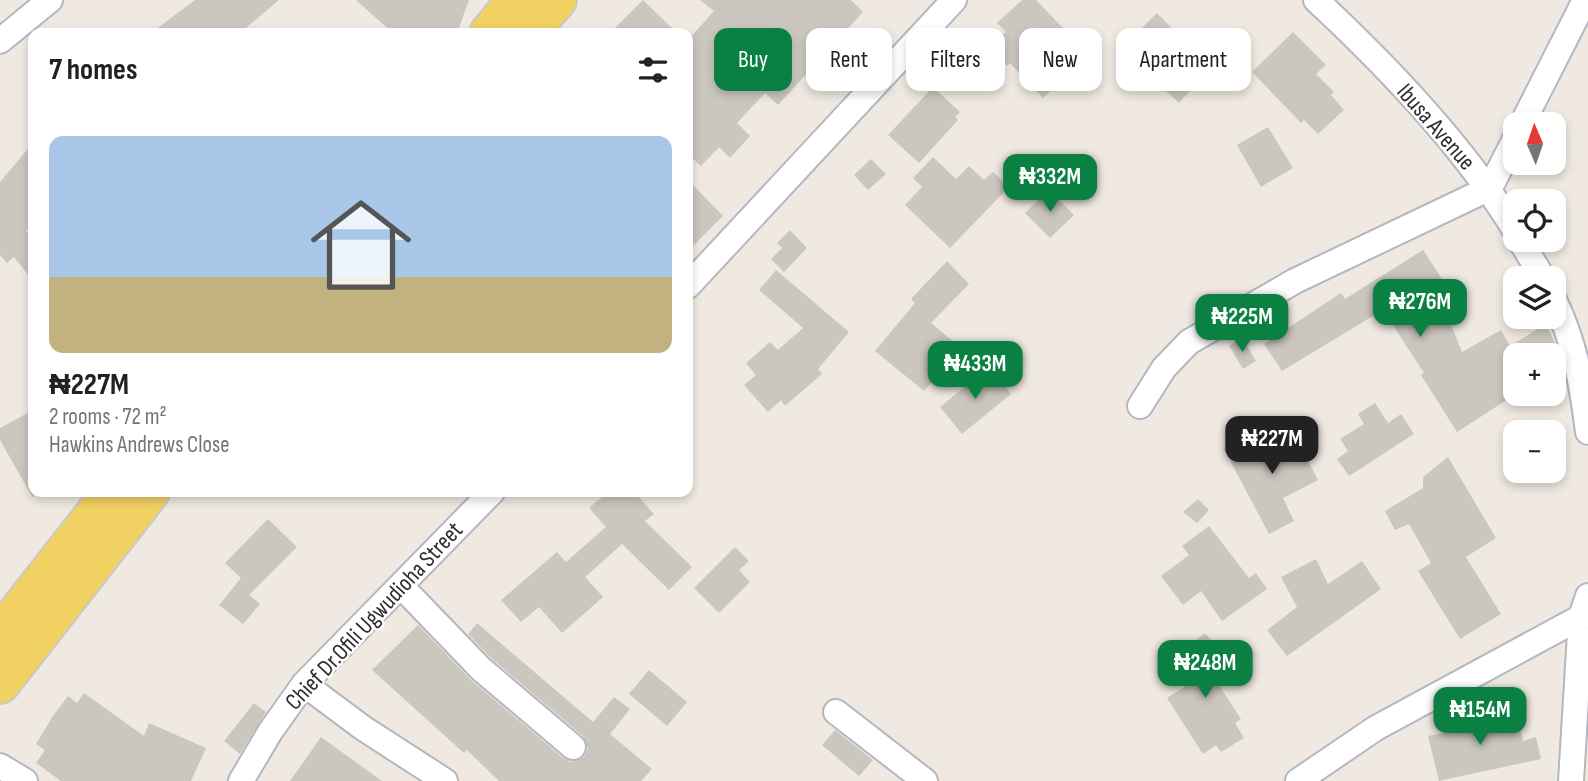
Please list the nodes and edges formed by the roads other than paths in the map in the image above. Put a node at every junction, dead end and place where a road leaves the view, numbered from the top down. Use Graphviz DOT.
graph roads {
  1 [pos="50,0"];
  2 [pos="517,0"];
  3 [pos="557,0"];
  4 [pos="954,0"];
  5 [pos="1316,0"];
  6 [pos="1585,0"];
  7 [pos="493,28"];
  8 [pos="532,28"];
  9 [pos="0,41"];
  10 [pos="1528,112"];
  11 [pos="1503,162"];
  12 [pos="1490,188"];
  13 [pos="1503,210"];
  14 [pos="693,281"];
  15 [pos="1566,325"];
  16 [pos="1140,406"];
  17 [pos="1588,432"];
  18 [pos="108,497"];
  19 [pos="146,497"];
  20 [pos="487,497"];
  21 [pos="401,586"];
  22 [pos="1586,610"];
  23 [pos="0,635"];
  24 [pos="0,684"];
  25 [pos="304,684"];
  26 [pos="836,712"];
  27 [pos="573,747"];
  28 [pos="0,766"];
  29 [pos="435,778"];
  30 [pos="25,781"];
  31 [pos="241,781"];
  32 [pos="925,781"];
  33 [pos="1298,781"];
  34 [pos="1571,781"];
  1 -- 9 [label="street"];
  2 -- 7 [label="main road"];
  3 -- 8 [label="main road"];
  4 -- 14 [label="street"];
  5 -- 12 [label="street, Ibusa Avenue"];
  6 -- 10 [label="street"];
  11 -- 12 [label="street"];
  12 -- 13 [label="street, Ibusa Avenue"];
  12 -- 16 [label="street"];
  15 -- 17 [label="street"];
  18 -- 23 [label="main road"];
  19 -- 24 [label="main road"];
  20 -- 21 [label="street, Chief Dr.Ofili Ugwudioha Street"];
  21 -- 25 [label="street, Chief Dr.Ofili Ugwudioha Street"];
  21 -- 27 [label="street"];
  22 -- 33 [label="street"];
  22 -- 34 [label="street"];
  25 -- 29 [label="street"];
  25 -- 31 [label="street, Chief Dr.Ofili Ugwudioha Street"];
  26 -- 32 [label="street"];
  28 -- 30 [label="street"];
}
